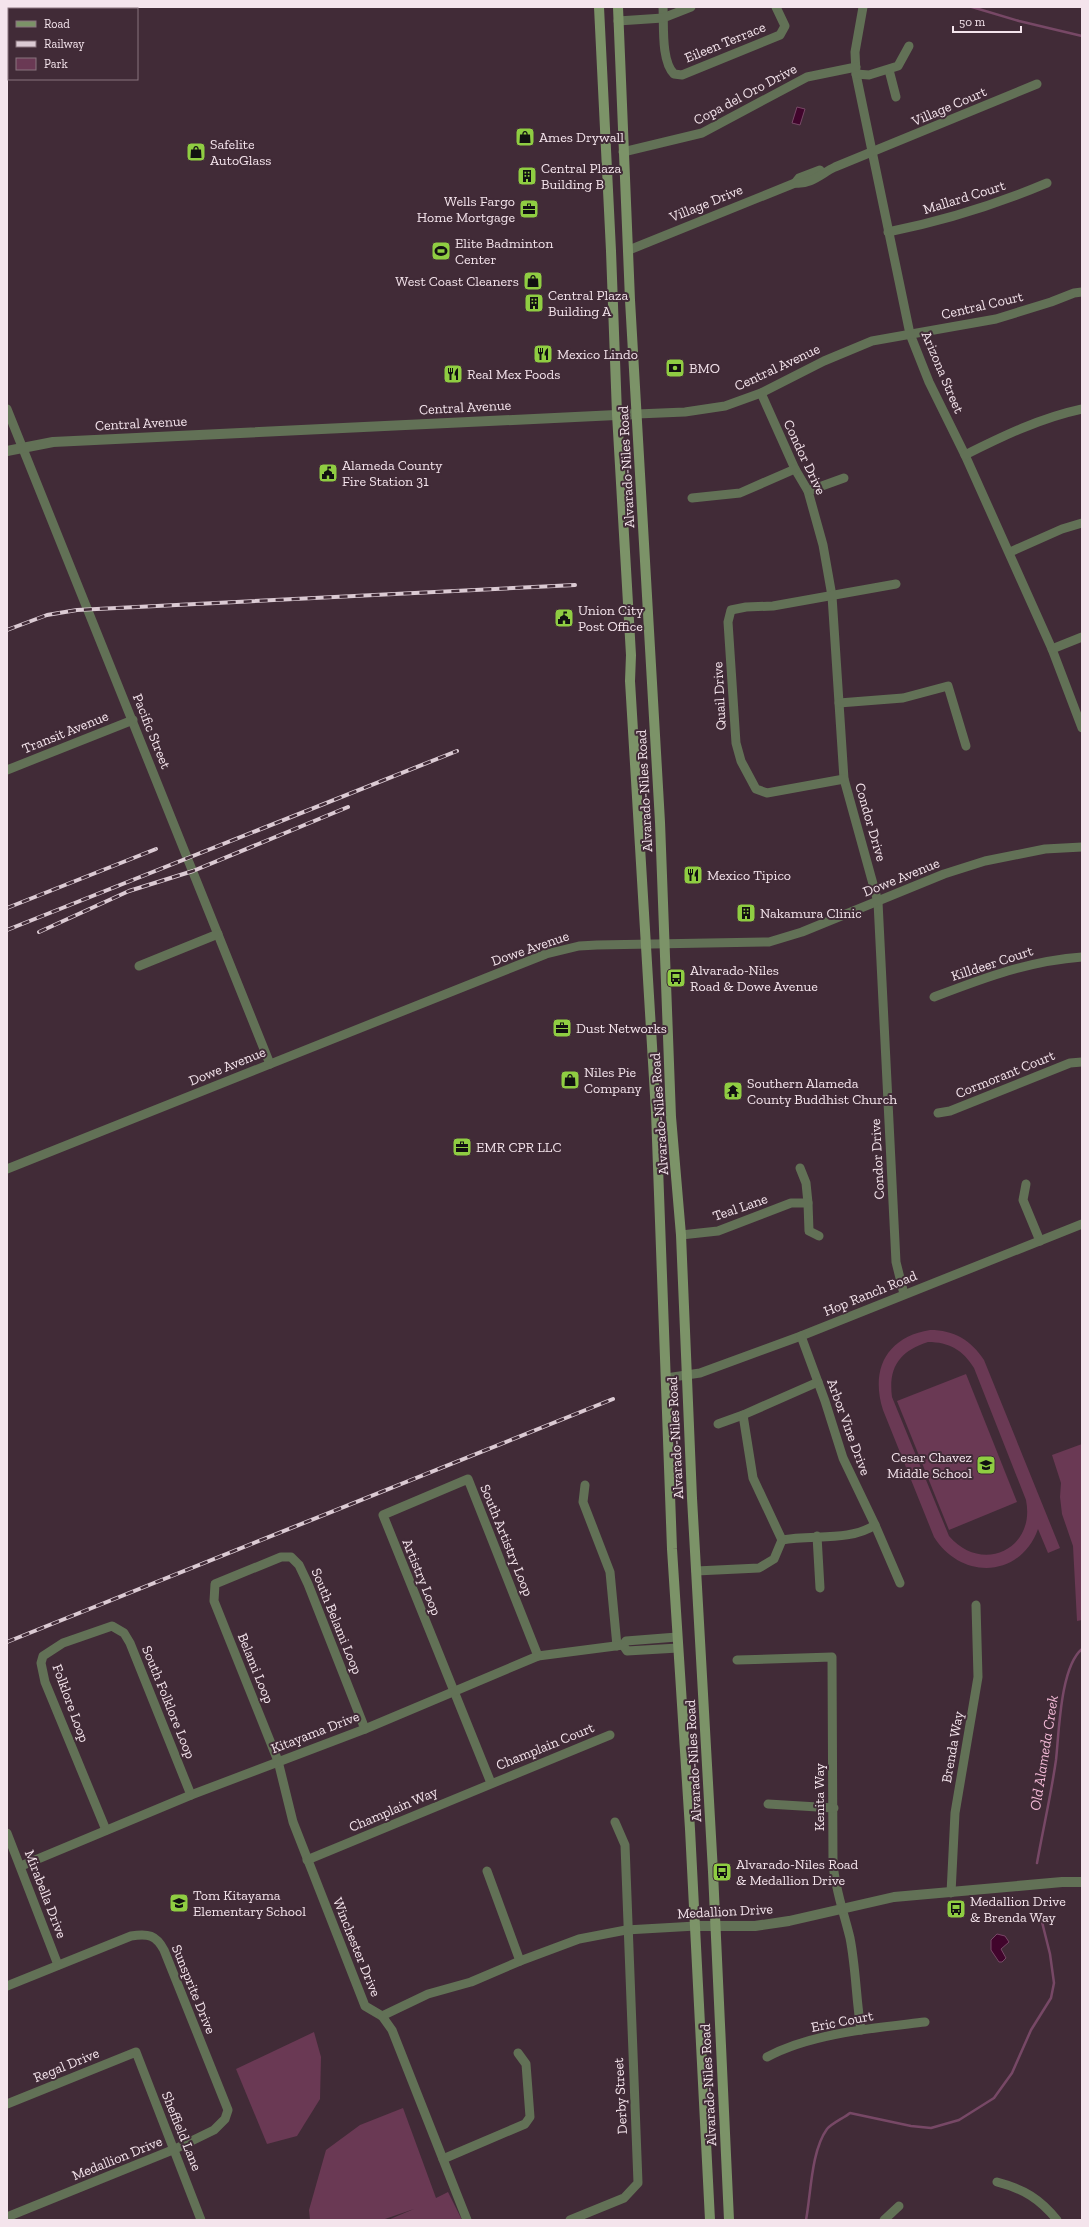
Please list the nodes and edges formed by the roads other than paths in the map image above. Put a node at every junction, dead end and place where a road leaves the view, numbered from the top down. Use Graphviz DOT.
graph roads {
  1 [pos="599,7"];
  2 [pos="618,7"];
  3 [pos="662,7"];
  4 [pos="691,7"];
  5 [pos="776,7"];
  6 [pos="863,7"];
  7 [pos="663,18"];
  8 [pos="618,21"];
  9 [pos="909,46"];
  10 [pos="889,70"];
  11 [pos="856,71"];
  12 [pos="1037,84"];
  13 [pos="896,97"];
  14 [pos="623,152"];
  15 [pos="871,153"];
  16 [pos="1047,183"];
  17 [pos="888,232"];
  18 [pos="629,250"];
  19 [pos="1082,292"];
  20 [pos="910,334"];
  21 [pos="761,393"];
  22 [pos="7,409"];
  23 [pos="1082,409"];
  24 [pos="617,414"];
  25 [pos="636,414"];
  26 [pos="22,447"];
  27 [pos="7,450"];
  28 [pos="965,455"];
  29 [pos="795,469"];
  30 [pos="844,478"];
  31 [pos="808,491"];
  32 [pos="692,498"];
  33 [pos="1082,523"];
  34 [pos="1010,552"];
  35 [pos="896,584"];
  36 [pos="832,596"];
  37 [pos="1082,637"];
  38 [pos="1052,649"];
  39 [pos="839,703"];
  40 [pos="133,720"];
  41 [pos="1082,728"];
  42 [pos="966,746"];
  43 [pos="7,770"];
  44 [pos="844,779"];
  45 [pos="1082,847"];
  46 [pos="878,902"];
  47 [pos="218,934"];
  48 [pos="646,945"];
  49 [pos="664,945"];
  50 [pos="1082,957"];
  51 [pos="139,966"];
  52 [pos="934,997"];
  53 [pos="1082,1062"];
  54 [pos="270,1064"];
  55 [pos="938,1113"];
  56 [pos="800,1168"];
  57 [pos="7,1169"];
  58 [pos="1026,1184"];
  59 [pos="808,1203"];
  60 [pos="1082,1224"];
  61 [pos="681,1235"];
  62 [pos="819,1236"];
  63 [pos="1040,1241"];
  64 [pos="904,1294"];
  65 [pos="801,1336"];
  66 [pos="686,1376"];
  67 [pos="666,1378"];
  68 [pos="818,1382"];
  69 [pos="743,1415"];
  70 [pos="718,1424"];
  71 [pos="585,1485"];
  72 [pos="423,1497"];
  73 [pos="875,1525"];
  74 [pos="817,1536"];
  75 [pos="782,1540"];
  76 [pos="696,1571"];
  77 [pos="900,1583"];
  78 [pos="215,1584"];
  79 [pos="820,1588"];
  80 [pos="976,1605"];
  81 [pos="112,1626"];
  82 [pos="677,1637"];
  83 [pos="620,1646"];
  84 [pos="678,1648"];
  85 [pos="538,1656"];
  86 [pos="737,1660"];
  87 [pos="452,1691"];
  88 [pos="365,1729"];
  89 [pos="610,1735"];
  90 [pos="278,1761"];
  91 [pos="491,1783"];
  92 [pos="191,1795"];
  93 [pos="768,1804"];
  94 [pos="834,1808"];
  95 [pos="615,1822"];
  96 [pos="106,1830"];
  97 [pos="7,1833"];
  98 [pos="307,1860"];
  99 [pos="21,1866"];
  100 [pos="487,1871"];
  101 [pos="1082,1882"];
  102 [pos="951,1893"];
  103 [pos="842,1909"];
  104 [pos="696,1926"];
  105 [pos="716,1926"];
  106 [pos="626,1930"];
  107 [pos="520,1961"];
  108 [pos="58,1965"];
  109 [pos="7,1986"];
  110 [pos="382,2016"];
  111 [pos="924,2022"];
  112 [pos="861,2030"];
  113 [pos="136,2052"];
  114 [pos="518,2053"];
  115 [pos="767,2057"];
  116 [pos="7,2104"];
  117 [pos="228,2110"];
  118 [pos="175,2150"];
  119 [pos="443,2159"];
  120 [pos="998,2182"];
  121 [pos="898,2206"];
  122 [pos="24,2215"];
  123 [pos="7,2217"];
  124 [pos="202,2220"];
  125 [pos="467,2220"];
  126 [pos="570,2220"];
  127 [pos="710,2220"];
  128 [pos="729,2220"];
  129 [pos="884,2220"];
  130 [pos="1057,2220"];
  1 -- 24 [label="main road, Alvarado-Niles Road"];
  2 -- 8 [label="main road, Alvarado-Niles Road"];
  3 -- 7 [label="street"];
  4 -- 7 [label="street"];
  5 -- 7 [label="street, Eileen Terrace"];
  6 -- 11 [label="street, Arizona Street"];
  7 -- 8 [label="street"];
  8 -- 14 [label="main road, Alvarado-Niles Road"];
  9 -- 10 [label="street, Copa del Oro Drive"];
  10 -- 11 [label="street, Copa del Oro Drive"];
  10 -- 13 [label="street"];
  11 -- 14 [label="street, Copa del Oro Drive"];
  11 -- 15 [label="street, Arizona Street"];
  12 -- 15 [label="street, Village Court"];
  14 -- 18 [label="main road, Alvarado-Niles Road"];
  15 -- 17 [label="street, Arizona Street"];
  15 -- 18 [label="street, Village Drive"];
  16 -- 17 [label="street, Mallard Court"];
  17 -- 20 [label="street, Arizona Street"];
  18 -- 25 [label="main road, Alvarado-Niles Road"];
  19 -- 20 [label="street, Central Court"];
  20 -- 21 [label="street, Central Avenue"];
  20 -- 28 [label="street, Arizona Street"];
  21 -- 25 [label="street, Central Avenue"];
  21 -- 29 [label="street, Condor Drive"];
  22 -- 26 [label="street, Pacific Street"];
  23 -- 28 [label="street"];
  24 -- 25 [label="street, Central Avenue"];
  24 -- 26 [label="street, Central Avenue"];
  24 -- 48 [label="main road, Alvarado-Niles Road"];
  25 -- 49 [label="main road, Alvarado-Niles Road"];
  26 -- 27 [label="street, Central Avenue"];
  26 -- 40 [label="street, Pacific Street"];
  28 -- 34 [label="street, Arizona Street"];
  29 -- 31 [label="street, Condor Drive"];
  29 -- 32 [label="street"];
  30 -- 31 [label="street"];
  31 -- 36 [label="street, Condor Drive"];
  33 -- 34 [label="street"];
  34 -- 38 [label="street, Arizona Street"];
  35 -- 36 [label="street"];
  36 -- 39 [label="street, Condor Drive"];
  36 -- 44 [label="street, Quail Drive"];
  37 -- 38 [label="street"];
  38 -- 41 [label="street, Arizona Street"];
  39 -- 42 [label="street"];
  39 -- 44 [label="street, Condor Drive"];
  40 -- 43 [label="street, Transit Avenue"];
  40 -- 47 [label="street, Pacific Street"];
  44 -- 46 [label="street, Condor Drive"];
  45 -- 46 [label="street, Dowe Avenue"];
  46 -- 49 [label="street, Dowe Avenue"];
  46 -- 64 [label="street, Condor Drive"];
  47 -- 51 [label="street"];
  47 -- 54 [label="street, Pacific Street"];
  48 -- 49 [label="street, Dowe Avenue"];
  48 -- 54 [label="street, Dowe Avenue"];
  48 -- 67 [label="main road, Alvarado-Niles Road"];
  49 -- 61 [label="main road, Alvarado-Niles Road"];
  50 -- 52 [label="street, Killdeer Court"];
  53 -- 55 [label="street, Cormorant Court"];
  54 -- 57 [label="street, Dowe Avenue"];
  56 -- 59 [label="street"];
  58 -- 63 [label="street"];
  59 -- 61 [label="street, Teal Lane"];
  59 -- 62 [label="street"];
  60 -- 63 [label="street, Hop Ranch Road"];
  61 -- 66 [label="main road, Alvarado-Niles Road"];
  63 -- 64 [label="street, Hop Ranch Road"];
  64 -- 65 [label="street, Hop Ranch Road"];
  65 -- 66 [label="street, Hop Ranch Road"];
  65 -- 68 [label="street, Arbor Vine Drive"];
  66 -- 67 [label="street, Hop Ranch Road"];
  66 -- 76 [label="main road, Alvarado-Niles Road"];
  67 -- 82 [label="main road, Alvarado-Niles Road"];
  68 -- 69 [label="street"];
  68 -- 73 [label="street, Arbor Vine Drive"];
  69 -- 70 [label="street"];
  69 -- 75 [label="street"];
  71 -- 83 [label="street"];
  72 -- 85 [label="street, South Artistry Loop"];
  72 -- 87 [label="street, Artistry Loop"];
  73 -- 74 [label="street"];
  73 -- 77 [label="street, Arbor Vine Drive"];
  74 -- 75 [label="street"];
  74 -- 79 [label="street"];
  75 -- 76 [label="street"];
  76 -- 105 [label="main road, Alvarado-Niles Road"];
  78 -- 88 [label="street, South Belami Loop"];
  78 -- 90 [label="street, Belami Loop"];
  80 -- 102 [label="street, Brenda Way"];
  81 -- 92 [label="street, South Folklore Loop"];
  81 -- 96 [label="street, Folklore Loop"];
  82 -- 83 [label="street, Kitayama Drive"];
  82 -- 84 [label="main road, Alvarado-Niles Road"];
  83 -- 84 [label="street, Kitayama Drive"];
  83 -- 85 [label="street, Kitayama Drive"];
  84 -- 104 [label="main road, Alvarado-Niles Road"];
  85 -- 87 [label="street, Kitayama Drive"];
  86 -- 94 [label="street, Kenita Way"];
  87 -- 88 [label="street, Kitayama Drive"];
  87 -- 91 [label="street"];
  88 -- 90 [label="street, Kitayama Drive"];
  89 -- 91 [label="street, Champlain Court"];
  90 -- 92 [label="street, Kitayama Drive"];
  90 -- 98 [label="street, Winchester Drive"];
  91 -- 98 [label="street, Champlain Way"];
  92 -- 96 [label="street, Kitayama Drive"];
  93 -- 94 [label="street"];
  94 -- 103 [label="street, Kenita Way"];
  95 -- 106 [label="street, Derby Street"];
  96 -- 99 [label="street, Kitayama Drive"];
  97 -- 99 [label="street, Mirabella Drive"];
  98 -- 110 [label="street, Winchester Drive"];
  99 -- 108 [label="street, Mirabella Drive"];
  100 -- 107 [label="street"];
  101 -- 102 [label="street, Medallion Drive"];
  102 -- 103 [label="street, Medallion Drive"];
  103 -- 105 [label="street, Medallion Drive"];
  103 -- 112 [label="street, Kenita Way"];
  104 -- 105 [label="street, Medallion Drive"];
  104 -- 106 [label="street, Medallion Drive"];
  104 -- 127 [label="main road, Alvarado-Niles Road"];
  105 -- 128 [label="main road, Alvarado-Niles Road"];
  106 -- 107 [label="street, Medallion Drive"];
  106 -- 126 [label="street, Derby Street"];
  107 -- 110 [label="street, Medallion Drive"];
  108 -- 109 [label="street, Sunsprite Drive"];
  108 -- 117 [label="street, Sunsprite Drive"];
  110 -- 119 [label="street, Winchester Drive"];
  111 -- 112 [label="street, Eric Court"];
  112 -- 115 [label="street, Eric Court"];
  113 -- 116 [label="street, Regal Drive"];
  113 -- 118 [label="street, Sheffield Lane"];
  114 -- 119 [label="street"];
  117 -- 118 [label="street, Medallion Drive"];
  118 -- 122 [label="street, Medallion Drive"];
  118 -- 124 [label="street, Sheffield Lane"];
  119 -- 125 [label="street, Winchester Drive"];
  120 -- 130 [label="street"];
  121 -- 129 [label="street"];
  122 -- 123 [label="street, Medallion Drive"];
}
